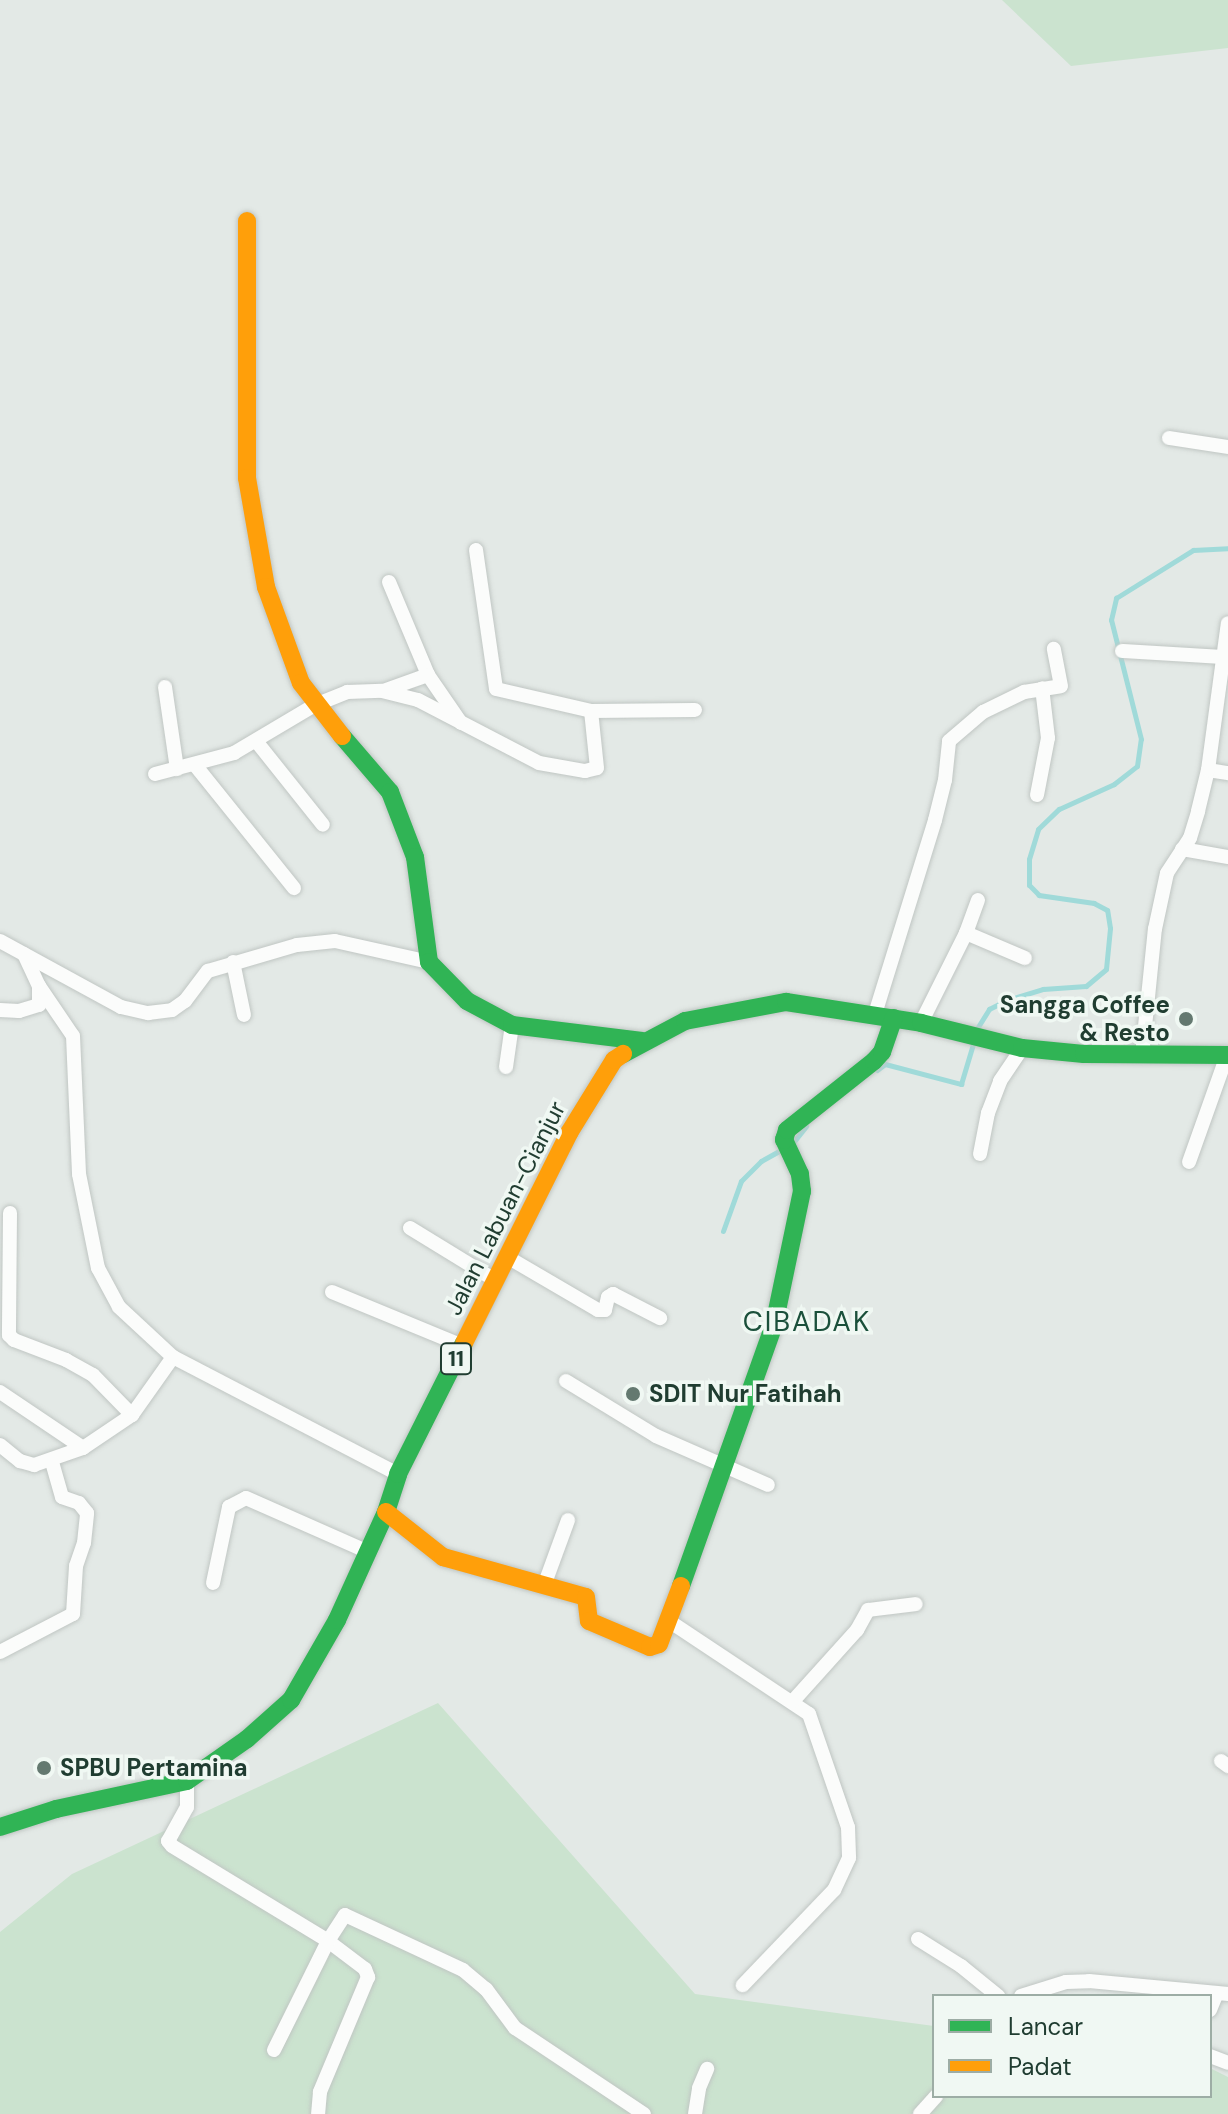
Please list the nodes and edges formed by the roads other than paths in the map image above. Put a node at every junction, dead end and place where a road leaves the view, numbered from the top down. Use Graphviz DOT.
graph roads {
  1 [pos="247,221"];
  2 [pos="1169,438"];
  3 [pos="1228,447"];
  4 [pos="476,550"];
  5 [pos="389,582"];
  6 [pos="1228,623"];
  7 [pos="1054,649"];
  8 [pos="1122,651"];
  9 [pos="1224,657"];
  10 [pos="428,675"];
  11 [pos="165,687"];
  12 [pos="1042,688"];
  13 [pos="382,691"];
  14 [pos="315,705"];
  15 [pos="695,710"];
  16 [pos="591,711"];
  17 [pos="463,726"];
  18 [pos="256,741"];
  19 [pos="195,765"];
  20 [pos="177,769"];
  21 [pos="1208,770"];
  22 [pos="1228,773"];
  23 [pos="155,774"];
  24 [pos="1037,795"];
  25 [pos="323,825"];
  26 [pos="1182,849"];
  27 [pos="1228,857"];
  28 [pos="294,888"];
  29 [pos="978,900"];
  30 [pos="966,933"];
  31 [pos="0,941"];
  32 [pos="24,954"];
  33 [pos="1025,958"];
  34 [pos="233,962"];
  35 [pos="429,962"];
  36 [pos="39,986"];
  37 [pos="0,1010"];
  38 [pos="875,1014"];
  39 [pos="244,1015"];
  40 [pos="894,1018"];
  41 [pos="921,1023"];
  42 [pos="512,1025"];
  43 [pos="642,1041"];
  44 [pos="1022,1048"];
  45 [pos="1227,1055"];
  46 [pos="1142,1056"];
  47 [pos="506,1067"];
  48 [pos="980,1154"];
  49 [pos="1189,1162"];
  50 [pos="10,1213"];
  51 [pos="410,1228"];
  52 [pos="509,1258"];
  53 [pos="495,1280"];
  54 [pos="332,1292"];
  55 [pos="660,1318"];
  56 [pos="463,1346"];
  57 [pos="173,1357"];
  58 [pos="566,1381"];
  59 [pos="0,1392"];
  60 [pos="132,1415"];
  61 [pos="0,1445"];
  62 [pos="83,1448"];
  63 [pos="52,1461"];
  64 [pos="727,1464"];
  65 [pos="398,1474"];
  66 [pos="768,1485"];
  67 [pos="386,1512"];
  68 [pos="568,1520"];
  69 [pos="366,1551"];
  70 [pos="213,1583"];
  71 [pos="545,1583"];
  72 [pos="916,1604"];
  73 [pos="669,1621"];
  74 [pos="0,1652"];
  75 [pos="793,1701"];
  76 [pos="187,1781"];
  77 [pos="0,1827"];
  78 [pos="918,1939"];
  79 [pos="328,1941"];
  80 [pos="743,1985"];
  81 [pos="996,1994"];
  82 [pos="1027,1994"];
  83 [pos="1223,1994"];
  84 [pos="274,2050"];
  85 [pos="707,2069"];
  86 [pos="934,2098"];
  87 [pos="318,2114"];
  88 [pos="644,2114"];
  89 [pos="695,2114"];
  90 [pos="920,2114"];
  1 -- 14 [label="main road"];
  2 -- 3 [label="street"];
  4 -- 16 [label="street"];
  5 -- 10 [label="street"];
  6 -- 9 [label="street"];
  7 -- 12 [label="street"];
  8 -- 9 [label="street"];
  9 -- 21 [label="street"];
  10 -- 13 [label="street"];
  10 -- 17 [label="street"];
  11 -- 20 [label="street"];
  12 -- 24 [label="street"];
  12 -- 38 [label="street"];
  13 -- 14 [label="street"];
  13 -- 17 [label="street"];
  14 -- 18 [label="street"];
  14 -- 35 [label="main road"];
  15 -- 16 [label="street"];
  16 -- 17 [label="street"];
  18 -- 19 [label="street"];
  18 -- 25 [label="street"];
  19 -- 20 [label="street"];
  19 -- 28 [label="street"];
  20 -- 23 [label="street"];
  21 -- 22 [label="street"];
  21 -- 26 [label="street"];
  26 -- 27 [label="street"];
  26 -- 46 [label="street"];
  29 -- 30 [label="street"];
  30 -- 33 [label="street"];
  30 -- 41 [label="street"];
  31 -- 32 [label="street"];
  32 -- 34 [label="street"];
  32 -- 36 [label="street"];
  34 -- 35 [label="street"];
  34 -- 39 [label="street"];
  35 -- 42 [label="main road"];
  36 -- 37 [label="street"];
  36 -- 57 [label="street"];
  38 -- 40 [label="main road, Jalan Labuan-Cianjur / 11"];
  38 -- 43 [label="main road, Jalan Labuan-Cianjur / 11"];
  40 -- 41 [label="main road, Jalan Labuan-Cianjur / 11"];
  40 -- 64 [label="main road"];
  41 -- 44 [label="main road, Jalan Labuan-Cianjur / 11"];
  42 -- 43 [label="main road"];
  42 -- 47 [label="street"];
  43 -- 52 [label="main road, Jalan Labuan-Cianjur / 11"];
  44 -- 46 [label="main road, Jalan Labuan-Cianjur / 11"];
  44 -- 48 [label="street"];
  45 -- 46 [label="main road, Jalan Labuan-Cianjur / 11"];
  45 -- 49 [label="street"];
  50 -- 60 [label="street"];
  51 -- 53 [label="street"];
  52 -- 53 [label="main road, Jalan Labuan-Cianjur / 11"];
  52 -- 55 [label="street"];
  53 -- 56 [label="main road, Jalan Labuan-Cianjur / 11"];
  54 -- 56 [label="street"];
  56 -- 65 [label="main road, Jalan Labuan-Cianjur / 11"];
  57 -- 60 [label="street"];
  57 -- 65 [label="street"];
  58 -- 64 [label="street"];
  59 -- 62 [label="street"];
  60 -- 62 [label="street"];
  61 -- 63 [label="street"];
  62 -- 63 [label="street"];
  63 -- 74 [label="street"];
  64 -- 66 [label="street"];
  64 -- 73 [label="main road"];
  65 -- 67 [label="main road, Jalan Labuan-Cianjur / 11"];
  67 -- 69 [label="main road, Jalan Labuan-Cianjur / 11"];
  67 -- 71 [label="main road"];
  68 -- 71 [label="street"];
  69 -- 70 [label="street"];
  69 -- 76 [label="main road, Jalan Labuan-Cianjur / 11"];
  71 -- 73 [label="main road"];
  72 -- 75 [label="street"];
  73 -- 75 [label="street"];
  75 -- 80 [label="street"];
  76 -- 77 [label="main road, Jalan Labuan-Cianjur / 11"];
  76 -- 79 [label="street"];
  78 -- 81 [label="street"];
  79 -- 84 [label="street"];
  79 -- 87 [label="street"];
  79 -- 88 [label="street"];
  82 -- 83 [label="street"];
  85 -- 89 [label="street"];
  86 -- 90 [label="street"];
}
